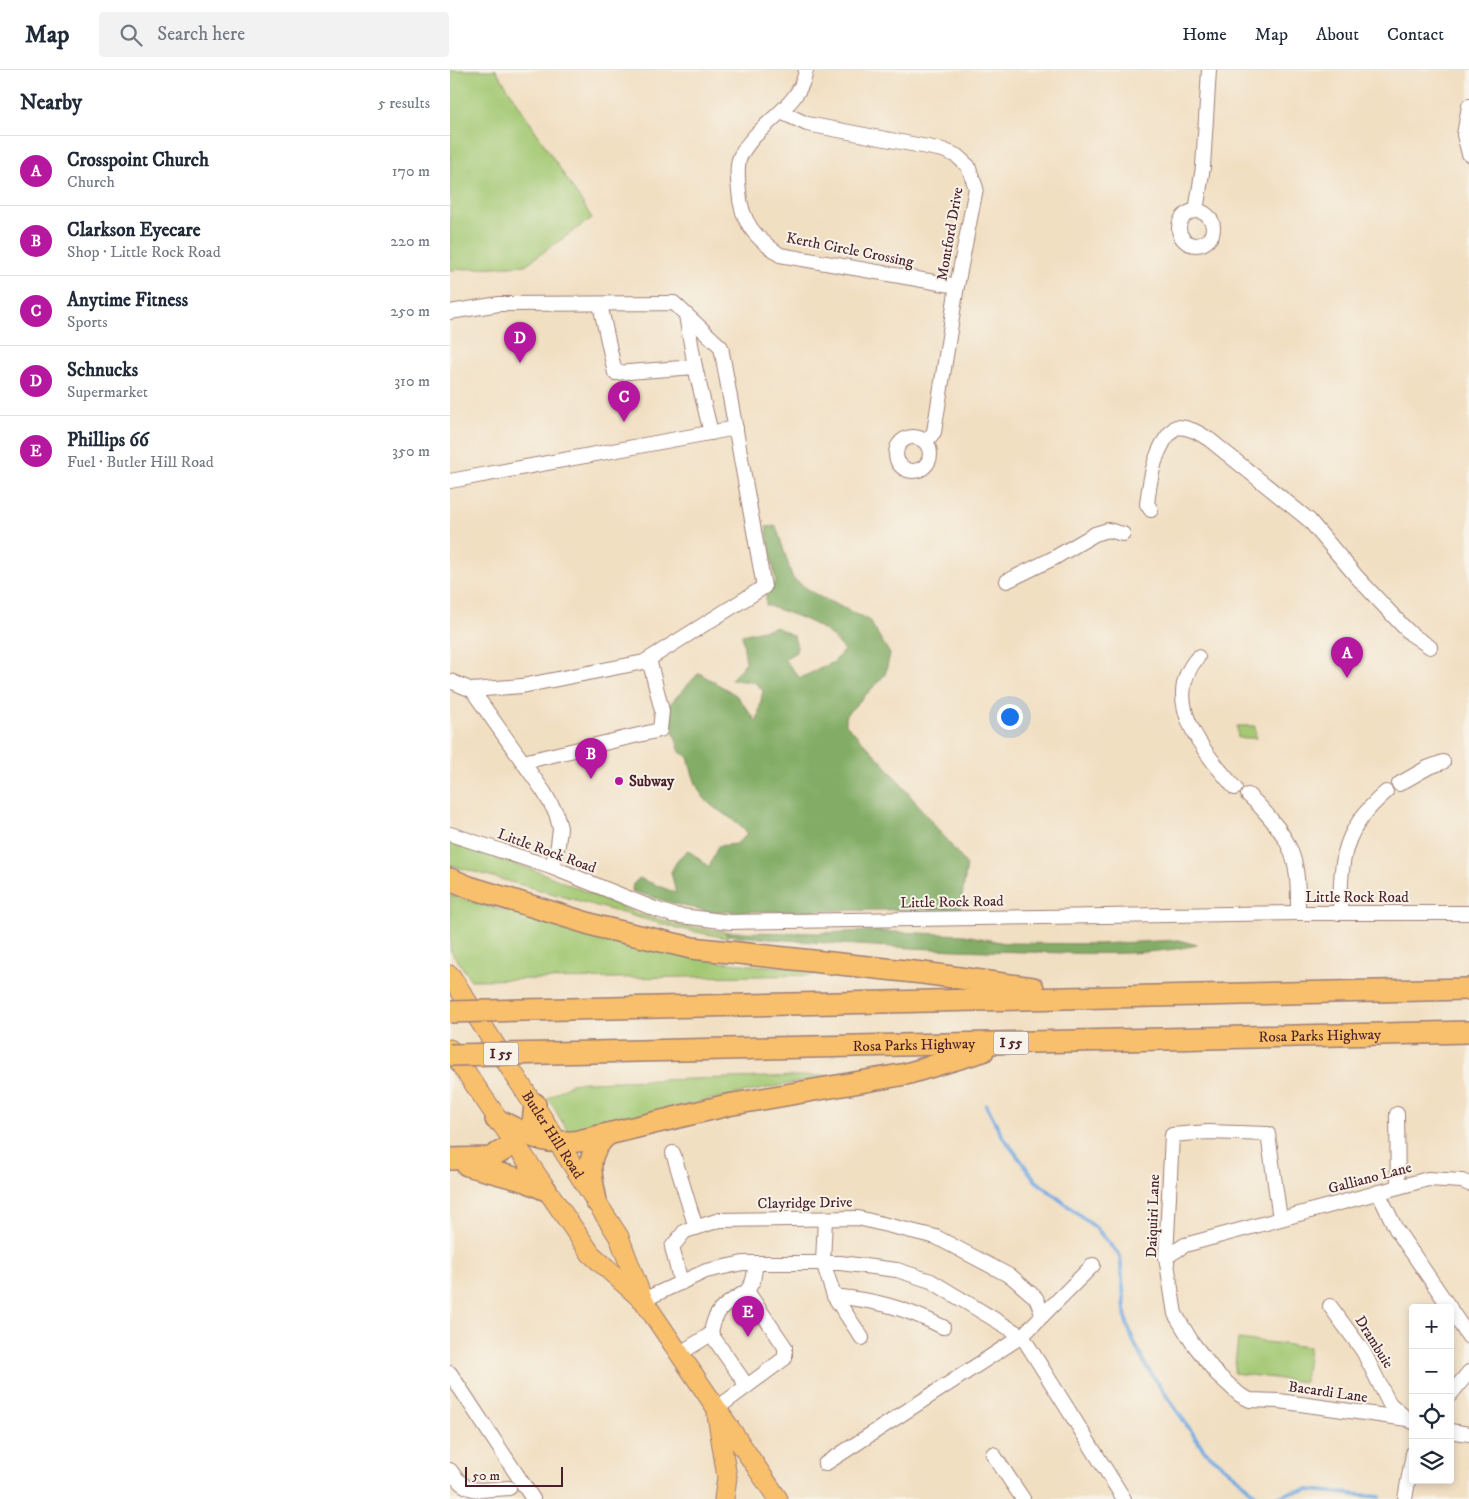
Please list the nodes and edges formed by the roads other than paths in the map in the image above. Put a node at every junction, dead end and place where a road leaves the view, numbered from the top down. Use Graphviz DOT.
graph roads {
  1 [pos="806,70"];
  2 [pos="1208,70"];
  3 [pos="1469,106"];
  4 [pos="781,112"];
  5 [pos="1469,154"];
  6 [pos="1196,210"];
  7 [pos="957,286"];
  8 [pos="600,304"];
  9 [pos="450,312"];
  10 [pos="686,315"];
  11 [pos="695,367"];
  12 [pos="736,428"];
  13 [pos="711,433"];
  14 [pos="926,442"];
  15 [pos="450,481"];
  16 [pos="1151,510"];
  17 [pos="1124,534"];
  18 [pos="1006,581"];
  19 [pos="1430,647"];
  20 [pos="1198,657"];
  21 [pos="649,659"];
  22 [pos="450,681"];
  23 [pos="472,690"];
  24 [pos="523,762"];
  25 [pos="1443,762"];
  26 [pos="1399,784"];
  27 [pos="1235,788"];
  28 [pos="1386,792"];
  29 [pos="1248,795"];
  30 [pos="450,834"];
  31 [pos="551,868"];
  32 [pos="456,884"];
  33 [pos="1340,912"];
  34 [pos="1298,913"];
  35 [pos="1469,913"];
  36 [pos="450,975"];
  37 [pos="1469,989"];
  38 [pos="1093,997"];
  39 [pos="450,1012"];
  40 [pos="1469,1032"];
  41 [pos="1010,1043"];
  42 [pos="450,1049"];
  43 [pos="450,1055"];
  44 [pos="535,1104"];
  45 [pos="1397,1114"];
  46 [pos="496,1119"];
  47 [pos="608,1134"];
  48 [pos="520,1139"];
  49 [pos="560,1144"];
  50 [pos="673,1153"];
  51 [pos="450,1160"];
  52 [pos="1469,1184"];
  53 [pos="1398,1187"];
  54 [pos="546,1190"];
  55 [pos="1378,1192"];
  56 [pos="596,1201"];
  57 [pos="825,1219"];
  58 [pos="1280,1219"];
  59 [pos="696,1228"];
  60 [pos="1166,1257"];
  61 [pos="823,1262"];
  62 [pos="756,1263"];
  63 [pos="1093,1265"];
  64 [pos="681,1283"];
  65 [pos="747,1291"];
  66 [pos="834,1296"];
  67 [pos="643,1300"];
  68 [pos="1447,1304"];
  69 [pos="1330,1306"];
  70 [pos="1454,1314"];
  71 [pos="1043,1315"];
  72 [pos="943,1327"];
  73 [pos="711,1334"];
  74 [pos="1022,1336"];
  75 [pos="1469,1337"];
  76 [pos="862,1338"];
  77 [pos="679,1354"];
  78 [pos="450,1372"];
  79 [pos="1469,1372"];
  80 [pos="746,1386"];
  81 [pos="1451,1394"];
  82 [pos="1240,1395"];
  83 [pos="716,1409"];
  84 [pos="1409,1420"];
  85 [pos="1409,1421"];
  86 [pos="1454,1432"];
  87 [pos="1469,1434"];
  88 [pos="993,1454"];
  89 [pos="825,1464"];
  90 [pos="450,1470"];
  91 [pos="1409,1476"];
  92 [pos="511,1489"];
  93 [pos="473,1494"];
  94 [pos="772,1497"];
  95 [pos="533,1499"];
  96 [pos="724,1499"];
  97 [pos="1023,1499"];
  98 [pos="1124,1499"];
  99 [pos="1405,1499"];
  1 -- 4 [label="street, Kerth Circle Crossing"];
  2 -- 6 [label="street"];
  3 -- 5 [label="street"];
  4 -- 7 [label="street, Montford Drive"];
  4 -- 7 [label="street, Kerth Circle Crossing"];
  7 -- 14 [label="street, Montford Drive"];
  8 -- 9 [label="street"];
  8 -- 10 [label="street"];
  8 -- 11 [label="street"];
  10 -- 11 [label="street"];
  10 -- 12 [label="street"];
  11 -- 13 [label="street"];
  12 -- 13 [label="street"];
  12 -- 21 [label="street"];
  13 -- 15 [label="street"];
  16 -- 19 [label="street"];
  17 -- 18 [label="street"];
  20 -- 27 [label="street"];
  21 -- 23 [label="street"];
  21 -- 24 [label="street"];
  22 -- 23 [label="street"];
  23 -- 24 [label="street"];
  24 -- 31 [label="street"];
  25 -- 26 [label="street"];
  28 -- 33 [label="street"];
  29 -- 34 [label="street"];
  30 -- 31 [label="street, Little Rock Road"];
  31 -- 34 [label="street, Little Rock Road"];
  32 -- 38 [label="highway"];
  33 -- 34 [label="street, Little Rock Road"];
  33 -- 35 [label="street, Little Rock Road"];
  36 -- 44 [label="main road, Butler Hill Road"];
  37 -- 38 [label="highway"];
  38 -- 39 [label="highway, bridge"];
  40 -- 41 [label="highway, Rosa Parks Highway / I 55"];
  41 -- 43 [label="highway, Rosa Parks Highway / I 55, bridge"];
  41 -- 47 [label="highway"];
  42 -- 46 [label="main road"];
  44 -- 48 [label="highway"];
  44 -- 49 [label="main road, Butler Hill Road"];
  45 -- 53 [label="street"];
  46 -- 48 [label="highway"];
  47 -- 49 [label="highway"];
  47 -- 56 [label="highway"];
  48 -- 49 [label="highway"];
  48 -- 51 [label="highway"];
  48 -- 54 [label="main road, Butler Hill Road"];
  49 -- 56 [label="main road, Butler Hill Road"];
  50 -- 59 [label="street"];
  51 -- 54 [label="highway"];
  52 -- 53 [label="street, Galliano Lane"];
  53 -- 55 [label="street, Galliano Lane"];
  54 -- 67 [label="main road, Butler Hill Road"];
  55 -- 58 [label="street, Galliano Lane"];
  55 -- 68 [label="street"];
  56 -- 67 [label="main road, Butler Hill Road"];
  57 -- 59 [label="street, Clayridge Drive"];
  57 -- 61 [label="street"];
  57 -- 71 [label="street, Clayridge Drive"];
  58 -- 60 [label="street, Galliano Lane"];
  58 -- 60 [label="street, Daiquiri Lane"];
  59 -- 64 [label="street, Clayridge Drive"];
  60 -- 82 [label="street, Daiquiri Lane"];
  61 -- 62 [label="street"];
  61 -- 66 [label="street"];
  61 -- 74 [label="street"];
  62 -- 64 [label="street"];
  62 -- 65 [label="street"];
  63 -- 71 [label="street"];
  64 -- 67 [label="street"];
  65 -- 73 [label="street"];
  65 -- 80 [label="street"];
  66 -- 72 [label="street"];
  66 -- 76 [label="street"];
  67 -- 77 [label="main road, Butler Hill Road"];
  69 -- 84 [label="street, Drambuie"];
  70 -- 75 [label="street"];
  71 -- 74 [label="street"];
  73 -- 77 [label="street"];
  73 -- 80 [label="street"];
  74 -- 89 [label="street"];
  74 -- 98 [label="street"];
  77 -- 83 [label="main road, Butler Hill Road"];
  78 -- 92 [label="street"];
  79 -- 81 [label="street"];
  80 -- 83 [label="street"];
  82 -- 85 [label="street, Bacardi Lane"];
  83 -- 94 [label="main road, Butler Hill Road"];
  83 -- 96 [label="main road"];
  86 -- 87 [label="street"];
  88 -- 97 [label="street"];
  90 -- 93 [label="street"];
  91 -- 99 [label="street"];
  92 -- 93 [label="street"];
  92 -- 95 [label="street"];
}
